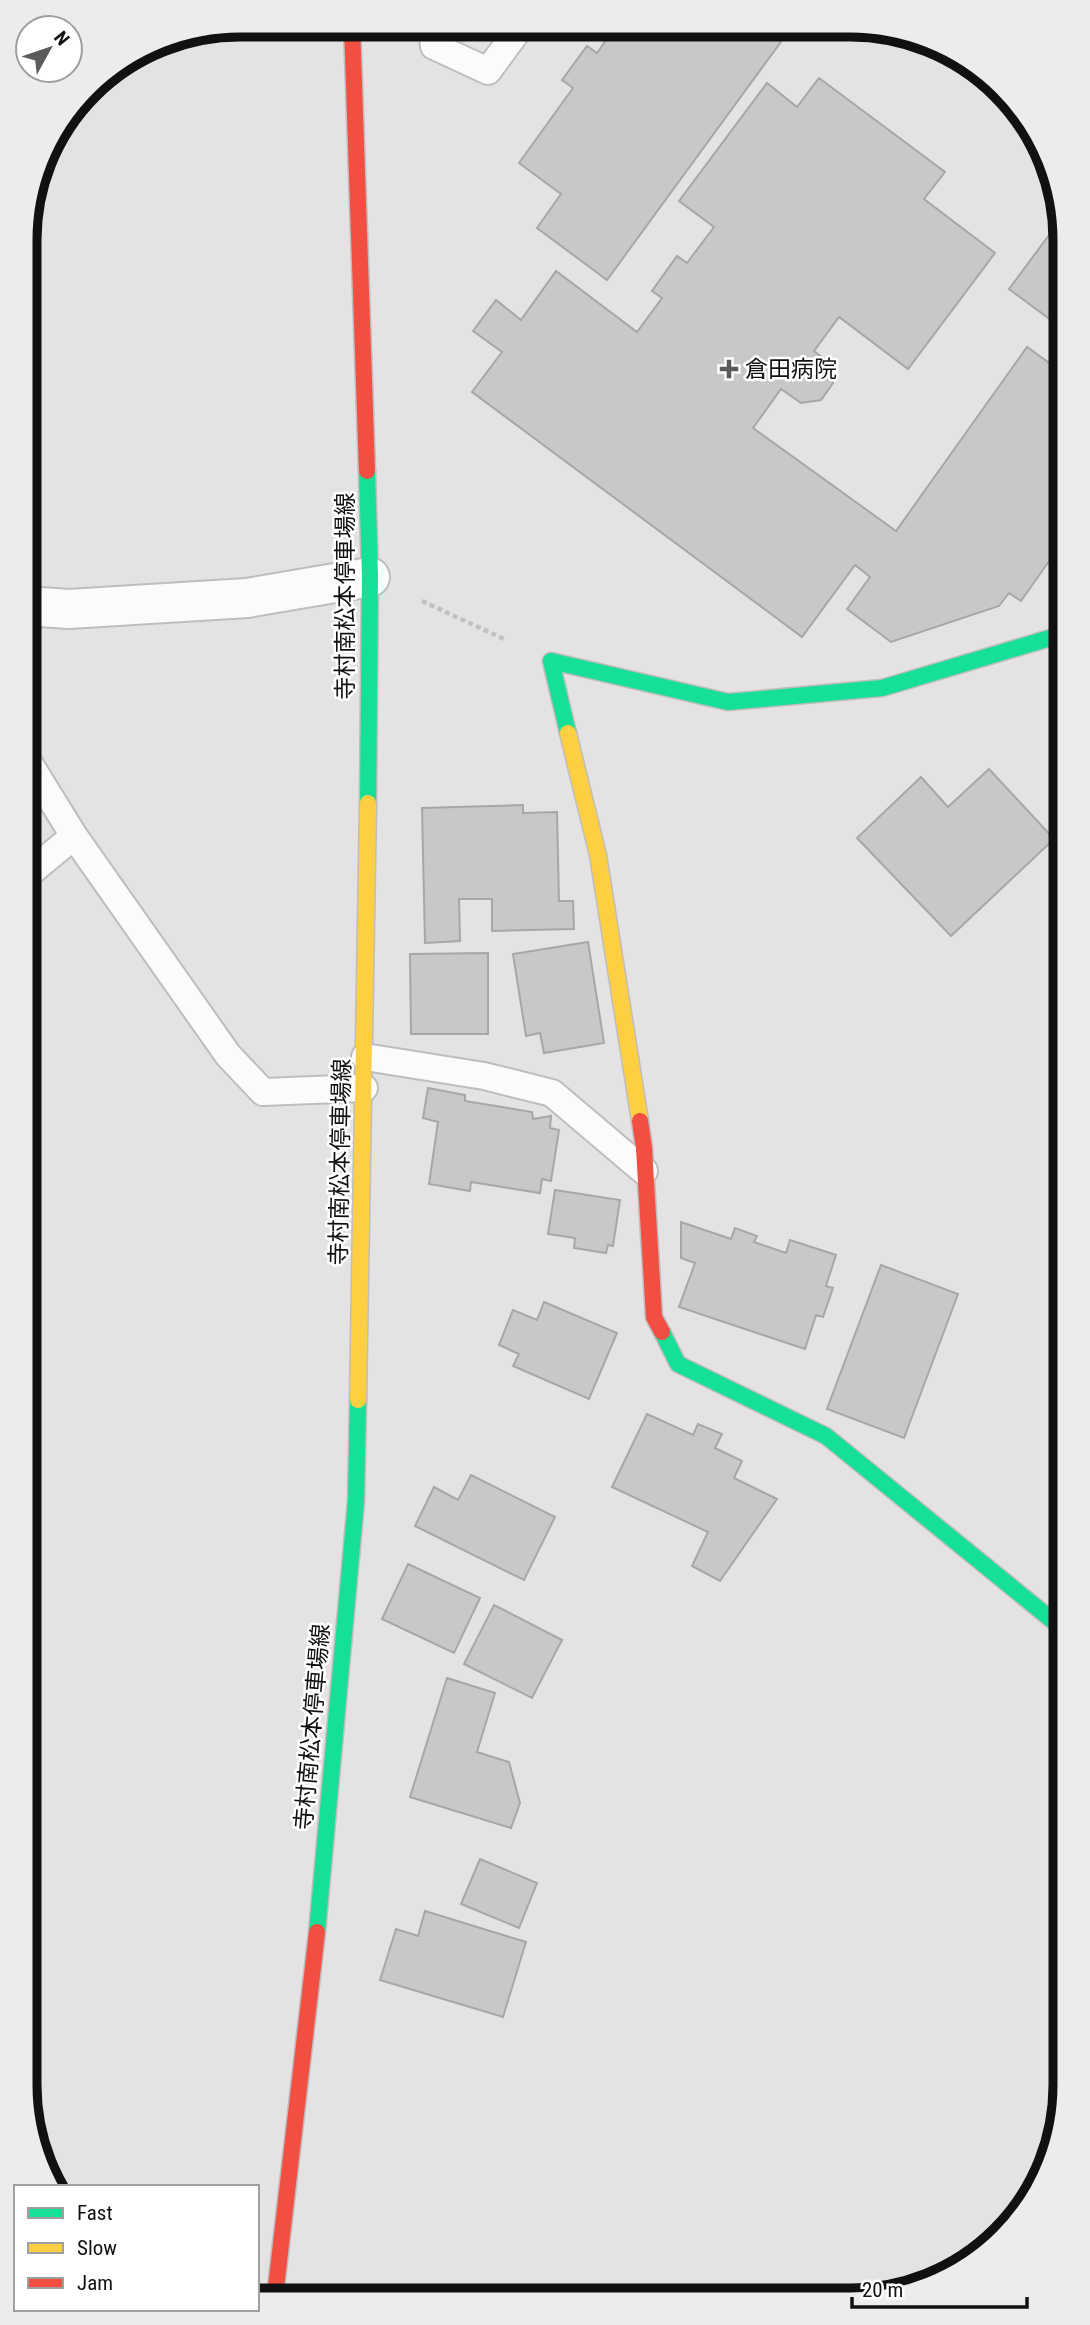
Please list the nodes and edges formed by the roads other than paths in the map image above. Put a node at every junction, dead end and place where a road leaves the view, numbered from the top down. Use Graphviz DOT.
graph roads {
  1 [pos="352,37"];
  2 [pos="433,37"];
  3 [pos="513,37"];
  4 [pos="370,577"];
  5 [pos="37,607"];
  6 [pos="1053,637"];
  7 [pos="37,776"];
  8 [pos="74,836"];
  9 [pos="37,867"];
  10 [pos="365,1056"];
  11 [pos="364,1088"];
  12 [pos="645,1171"];
  13 [pos="1053,1621"];
  14 [pos="276,2288"];
  1 -- 4 [label="main road, 寺村南松本停車場線"];
  2 -- 3 [label="lane"];
  4 -- 5 [label="street"];
  4 -- 10 [label="main road, 寺村南松本停車場線"];
  6 -- 12 [label="main road"];
  7 -- 8 [label="lane"];
  8 -- 9 [label="lane"];
  8 -- 11 [label="lane"];
  10 -- 11 [label="main road, 寺村南松本停車場線"];
  10 -- 12 [label="lane"];
  11 -- 14 [label="main road, 寺村南松本停車場線"];
  12 -- 13 [label="main road"];
}
